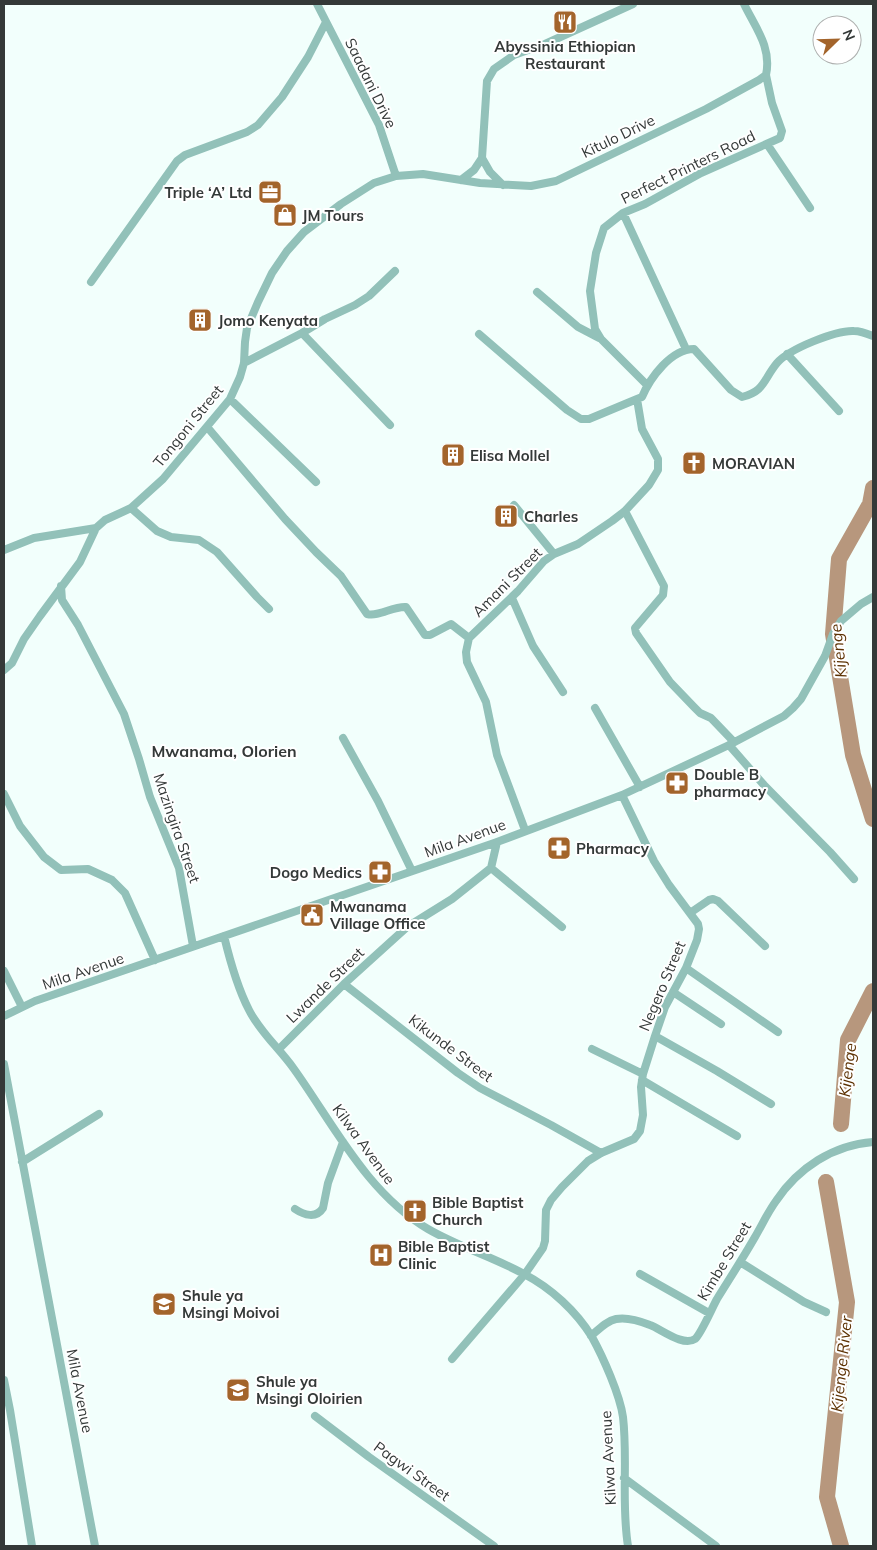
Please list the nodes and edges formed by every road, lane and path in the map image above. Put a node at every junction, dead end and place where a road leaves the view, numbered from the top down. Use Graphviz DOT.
graph roads {
  1 [pos="317,4"];
  2 [pos="633,4"];
  3 [pos="744,4"];
  4 [pos="326,22"];
  5 [pos="766,74"];
  6 [pos="768,144"];
  7 [pos="482,158"];
  8 [pos="396,176"];
  9 [pos="461,180"];
  10 [pos="503,185"];
  11 [pos="810,208"];
  12 [pos="623,213"];
  13 [pos="395,271"];
  14 [pos="91,282"];
  15 [pos="536,292"];
  16 [pos="302,333"];
  17 [pos="480,334"];
  18 [pos="873,336"];
  19 [pos="601,339"];
  20 [pos="686,349"];
  21 [pos="787,354"];
  22 [pos="244,363"];
  23 [pos="647,384"];
  24 [pos="230,399"];
  25 [pos="637,399"];
  26 [pos="839,411"];
  27 [pos="390,425"];
  28 [pos="208,428"];
  29 [pos="316,482"];
  30 [pos="514,505"];
  31 [pos="131,508"];
  32 [pos="625,511"];
  33 [pos="96,528"];
  34 [pos="4,550"];
  35 [pos="554,554"];
  36 [pos="61,586"];
  37 [pos="873,597"];
  38 [pos="512,598"];
  39 [pos="269,608"];
  40 [pos="469,638"];
  41 [pos="4,670"];
  42 [pos="563,692"];
  43 [pos="595,708"];
  44 [pos="343,738"];
  45 [pos="731,743"];
  46 [pos="640,787"];
  47 [pos="4,794"];
  48 [pos="622,795"];
  49 [pos="525,830"];
  50 [pos="497,842"];
  51 [pos="491,868"];
  52 [pos="412,871"];
  53 [pos="854,879"];
  54 [pos="690,913"];
  55 [pos="562,927"];
  56 [pos="224,936"];
  57 [pos="193,946"];
  58 [pos="765,946"];
  59 [pos="155,960"];
  60 [pos="686,968"];
  61 [pos="4,971"];
  62 [pos="344,984"];
  63 [pos="673,992"];
  64 [pos="22,1007"];
  65 [pos="4,1016"];
  66 [pos="721,1024"];
  67 [pos="778,1032"];
  68 [pos="654,1036"];
  69 [pos="592,1048"];
  70 [pos="278,1049"];
  71 [pos="4,1064"];
  72 [pos="643,1077"];
  73 [pos="771,1104"];
  74 [pos="99,1114"];
  75 [pos="737,1136"];
  76 [pos="343,1142"];
  77 [pos="873,1142"];
  78 [pos="601,1153"];
  79 [pos="22,1162"];
  80 [pos="295,1209"];
  81 [pos="740,1262"];
  82 [pos="525,1274"];
  83 [pos="640,1274"];
  84 [pos="826,1312"];
  85 [pos="709,1313"];
  86 [pos="591,1336"];
  87 [pos="452,1359"];
  88 [pos="4,1380"];
  89 [pos="10,1410"];
  90 [pos="4,1415"];
  91 [pos="315,1416"];
  92 [pos="624,1478"];
  93 [pos="32,1546"];
  94 [pos="95,1546"];
  95 [pos="494,1546"];
  96 [pos="628,1546"];
  97 [pos="716,1546"];
  1 -- 4 [label="street, Saadani Drive"];
  2 -- 7 [label="street"];
  3 -- 5 [label="street"];
  4 -- 8 [label="street, Saadani Drive"];
  4 -- 14 [label="street"];
  5 -- 6 [label="street, Perfect Printers Road"];
  5 -- 10 [label="street, Kitulo Drive"];
  6 -- 11 [label="street"];
  6 -- 12 [label="street, Perfect Printers Road"];
  7 -- 9 [label="street"];
  7 -- 10 [label="street"];
  8 -- 9 [label="street, Kitulo Drive"];
  8 -- 22 [label="street, Tongoni Street"];
  9 -- 10 [label="street, Kitulo Drive"];
  12 -- 19 [label="street, Perfect Printers Road"];
  12 -- 20 [label="street"];
  13 -- 16 [label="street"];
  15 -- 19 [label="street"];
  16 -- 22 [label="street"];
  16 -- 27 [label="street"];
  17 -- 25 [label="street"];
  18 -- 21 [label="street"];
  19 -- 23 [label="street, Perfect Printers Road"];
  20 -- 21 [label="street"];
  20 -- 23 [label="street"];
  21 -- 26 [label="street"];
  22 -- 24 [label="street, Tongoni Street"];
  23 -- 25 [label="street"];
  24 -- 28 [label="street, Tongoni Street"];
  24 -- 29 [label="street"];
  25 -- 32 [label="street, Amani Street"];
  28 -- 31 [label="street, Tongoni Street"];
  28 -- 40 [label="street"];
  30 -- 35 [label="street"];
  31 -- 33 [label="street, Tongoni Street"];
  31 -- 39 [label="street"];
  32 -- 35 [label="street, Amani Street"];
  32 -- 45 [label="street"];
  33 -- 34 [label="street"];
  33 -- 36 [label="street"];
  35 -- 38 [label="street, Amani Street"];
  36 -- 41 [label="street"];
  36 -- 57 [label="street, Mazingira Street"];
  37 -- 45 [label="street, Mila Avenue"];
  38 -- 40 [label="street, Amani Street"];
  38 -- 42 [label="street"];
  40 -- 49 [label="street, Amani Street"];
  43 -- 46 [label="street"];
  44 -- 52 [label="street"];
  45 -- 46 [label="street, Mila Avenue"];
  45 -- 53 [label="street"];
  46 -- 48 [label="street, Mila Avenue"];
  47 -- 59 [label="street"];
  48 -- 49 [label="street, Mila Avenue"];
  48 -- 54 [label="street, Negero Street"];
  49 -- 50 [label="street, Mila Avenue"];
  50 -- 51 [label="street"];
  50 -- 52 [label="street, Mila Avenue"];
  51 -- 55 [label="street"];
  51 -- 62 [label="street, Lwande Street"];
  52 -- 56 [label="street, Mila Avenue"];
  54 -- 58 [label="street"];
  54 -- 60 [label="street, Negero Street"];
  56 -- 57 [label="street, Mila Avenue"];
  56 -- 70 [label="street, Kilwa Avenue"];
  57 -- 59 [label="street, Mila Avenue"];
  59 -- 64 [label="street, Mila Avenue"];
  60 -- 63 [label="street, Negero Street"];
  60 -- 67 [label="street"];
  61 -- 64 [label="street"];
  62 -- 70 [label="street, Lwande Street"];
  62 -- 78 [label="street, Kikunde Street"];
  63 -- 66 [label="street"];
  63 -- 68 [label="street, Negero Street"];
  64 -- 65 [label="street, Mila Avenue"];
  68 -- 72 [label="street, Negero Street"];
  68 -- 73 [label="street"];
  69 -- 72 [label="street"];
  70 -- 76 [label="street, Kilwa Avenue"];
  71 -- 79 [label="street, Mila Avenue"];
  72 -- 75 [label="street"];
  72 -- 78 [label="street, Negero Street"];
  74 -- 79 [label="street"];
  76 -- 80 [label="street"];
  76 -- 82 [label="street, Kilwa Avenue"];
  77 -- 81 [label="street, Kimbe Street"];
  78 -- 82 [label="street, Negero Street"];
  79 -- 94 [label="street, Mila Avenue"];
  81 -- 84 [label="street"];
  81 -- 85 [label="street, Kimbe Street"];
  82 -- 86 [label="street, Kilwa Avenue"];
  82 -- 87 [label="street, Negero Street"];
  83 -- 85 [label="street"];
  85 -- 86 [label="street, Kimbe Street"];
  86 -- 92 [label="street, Kilwa Avenue"];
  88 -- 89 [label="street"];
  89 -- 90 [label="street"];
  89 -- 93 [label="street"];
  91 -- 95 [label="street, Pagwi Street"];
  92 -- 96 [label="street, Kilwa Avenue"];
  92 -- 97 [label="street"];
}
